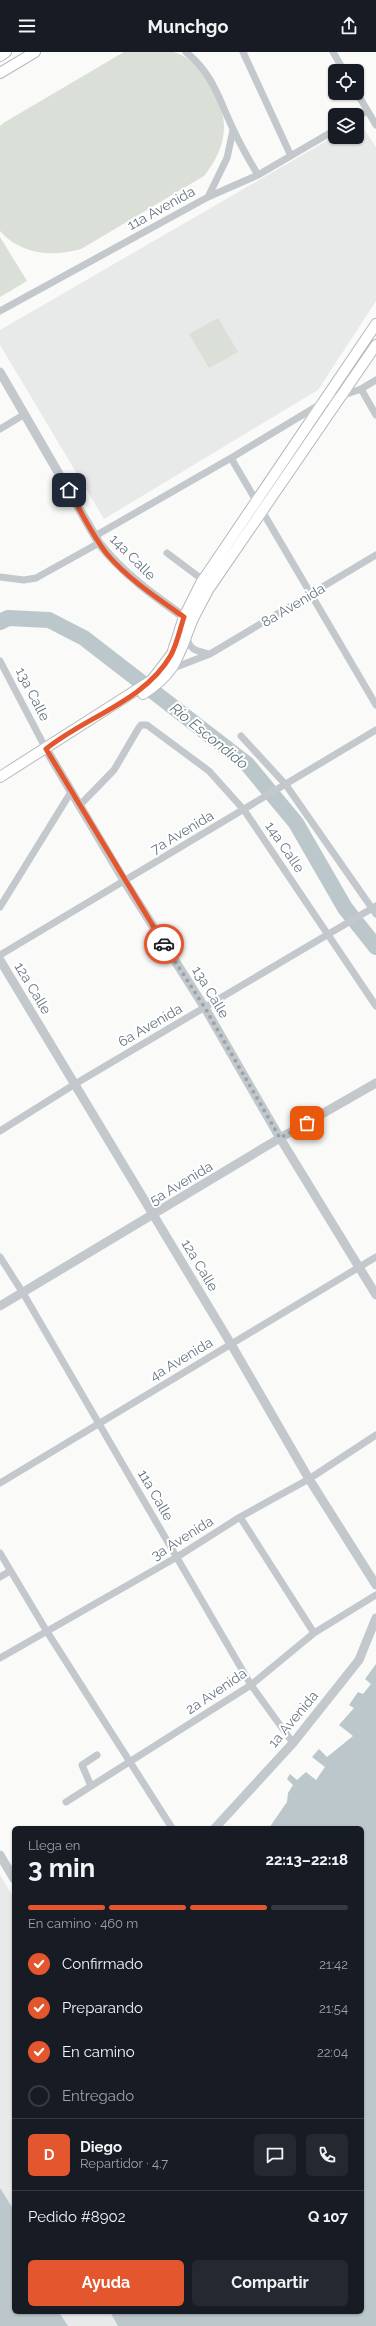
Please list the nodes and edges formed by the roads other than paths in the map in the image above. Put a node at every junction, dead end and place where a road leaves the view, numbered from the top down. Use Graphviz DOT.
graph roads {
  1 [pos="6,52"];
  2 [pos="35,52"];
  3 [pos="186,52"];
  4 [pos="243,52"];
  5 [pos="333,52"];
  6 [pos="0,56"];
  7 [pos="340,64"];
  8 [pos="0,73"];
  9 [pos="361,100"];
  10 [pos="367,111"];
  11 [pos="364,113"];
  12 [pos="376,125"];
  13 [pos="233,130"];
  14 [pos="328,134"];
  15 [pos="291,156"];
  16 [pos="258,175"];
  17 [pos="208,197"];
  18 [pos="0,311"];
  19 [pos="376,324"];
  20 [pos="376,345"];
  21 [pos="0,372"];
  22 [pos="376,380"];
  23 [pos="361,389"];
  24 [pos="343,394"];
  25 [pos="324,402"];
  26 [pos="25,414"];
  27 [pos="376,415"];
  28 [pos="0,429"];
  29 [pos="231,458"];
  30 [pos="257,501"];
  31 [pos="263,511"];
  32 [pos="97,540"];
  33 [pos="167,553"];
  34 [pos="376,555"];
  35 [pos="0,577"];
  36 [pos="203,580"];
  37 [pos="312,593"];
  38 [pos="188,619"];
  39 [pos="186,638"];
  40 [pos="210,654"];
  41 [pos="0,661"];
  42 [pos="171,669"];
  43 [pos="154,683"];
  44 [pos="376,705"];
  45 [pos="376,730"];
  46 [pos="241,736"];
  47 [pos="46,749"];
  48 [pos="0,777"];
  49 [pos="283,786"];
  50 [pos="71,792"];
  51 [pos="79,806"];
  52 [pos="244,810"];
  53 [pos="125,882"];
  54 [pos="0,908"];
  55 [pos="373,910"];
  56 [pos="332,933"];
  57 [pos="0,955"];
  58 [pos="0,960"];
  59 [pos="376,1006"];
  60 [pos="205,1008"];
  61 [pos="376,1083"];
  62 [pos="75,1084"];
  63 [pos="0,1131"];
  64 [pos="280,1138"];
  65 [pos="154,1215"];
  66 [pos="0,1257"];
  67 [pos="376,1257"];
  68 [pos="360,1267"];
  69 [pos="23,1293"];
  70 [pos="376,1294"];
  71 [pos="0,1306"];
  72 [pos="231,1344"];
  73 [pos="99,1423"];
  74 [pos="376,1435"];
  75 [pos="309,1479"];
  76 [pos="0,1483"];
  77 [pos="240,1517"];
  78 [pos="0,1553"];
  79 [pos="177,1557"];
  80 [pos="10,1571"];
  81 [pos="0,1577"];
  82 [pos="376,1585"];
  83 [pos="376,1595"];
  84 [pos="376,1618"];
  85 [pos="46,1630"];
  86 [pos="314,1633"];
  87 [pos="0,1658"];
  88 [pos="251,1685"];
  89 [pos="293,1743"];
  90 [pos="97,1755"];
  91 [pos="130,1762"];
  92 [pos="91,1786"];
  93 [pos="66,1802"];
  94 [pos="171,1826"];
  95 [pos="217,1826"];
  96 [pos="0,1855"];
  97 [pos="12,1875"];
  1 -- 6 [label="main road"];
  2 -- 8 [label="main road"];
  3 -- 13 [label="street"];
  4 -- 15 [label="street"];
  5 -- 7 [label="street"];
  9 -- 10 [label="street"];
  10 -- 11 [label="street"];
  10 -- 12 [label="street"];
  13 -- 16 [label="street"];
  13 -- 17 [label="street"];
  14 -- 15 [label="street, 11a Avenida"];
  15 -- 16 [label="street, 11a Avenida"];
  16 -- 17 [label="street, 11a Avenida"];
  17 -- 18 [label="street, 11a Avenida"];
  19 -- 25 [label="main road"];
  20 -- 24 [label="main road"];
  21 -- 26 [label="street, 14a Calle"];
  22 -- 23 [label="street"];
  23 -- 24 [label="street"];
  23 -- 27 [label="street"];
  24 -- 25 [label="street"];
  24 -- 31 [label="main road"];
  25 -- 29 [label="street"];
  25 -- 30 [label="main road"];
  26 -- 28 [label="street"];
  26 -- 32 [label="street, 14a Calle"];
  29 -- 30 [label="street"];
  29 -- 32 [label="street"];
  30 -- 31 [label="street"];
  30 -- 36 [label="main road"];
  31 -- 37 [label="street"];
  31 -- 38 [label="main road"];
  32 -- 35 [label="street"];
  32 -- 38 [label="street, 14a Calle"];
  33 -- 36 [label="street"];
  34 -- 37 [label="street, 8a Avenida"];
  36 -- 38 [label="main road"];
  37 -- 40 [label="street, 8a Avenida"];
  37 -- 44 [label="street"];
  38 -- 39 [label="main road, 8a Avenida"];
  38 -- 43 [label="main road, 8a Avenida"];
  39 -- 40 [label="street"];
  39 -- 42 [label="main road, 8a Avenida"];
  40 -- 42 [label="street, 8a Avenida"];
  41 -- 47 [label="street, 13a Calle"];
  42 -- 43 [label="main road, 8a Avenida"];
  43 -- 47 [label="main road, 8a Avenida"];
  45 -- 49 [label="street, 7a Avenida"];
  46 -- 49 [label="street"];
  47 -- 48 [label="main road, 8a Avenida"];
  47 -- 50 [label="street, 13a Calle"];
  49 -- 52 [label="street, 7a Avenida"];
  49 -- 55 [label="street"];
  50 -- 51 [label="street, 13a Calle"];
  50 -- 54 [label="street"];
  51 -- 52 [label="street, 14a Calle"];
  51 -- 53 [label="street, 13a Calle"];
  52 -- 53 [label="street, 7a Avenida"];
  52 -- 56 [label="street, 14a Calle"];
  53 -- 57 [label="street, 7a Avenida"];
  53 -- 60 [label="street, 13a Calle"];
  55 -- 56 [label="street, 6a Avenida"];
  56 -- 59 [label="street, 14a Calle"];
  56 -- 60 [label="street, 6a Avenida"];
  58 -- 62 [label="street, 12a Calle"];
  60 -- 62 [label="street, 6a Avenida"];
  60 -- 64 [label="street, 13a Calle"];
  61 -- 64 [label="street, 5a Avenida"];
  62 -- 63 [label="street, 6a Avenida"];
  62 -- 65 [label="street, 12a Calle"];
  64 -- 65 [label="street, 5a Avenida"];
  64 -- 68 [label="street, 13a Calle"];
  65 -- 69 [label="street, 5a Avenida"];
  65 -- 72 [label="street, 12a Calle"];
  66 -- 69 [label="street, 11a Calle"];
  67 -- 68 [label="street, 4a Avenida"];
  68 -- 70 [label="street, 13a Calle"];
  68 -- 72 [label="street, 4a Avenida"];
  69 -- 71 [label="street, 5a Avenida"];
  69 -- 73 [label="street, 11a Calle"];
  72 -- 73 [label="street, 4a Avenida"];
  72 -- 75 [label="street, 12a Calle"];
  73 -- 76 [label="street, 4a Avenida"];
  73 -- 79 [label="street, 11a Calle"];
  74 -- 75 [label="street, 3a Avenida"];
  75 -- 77 [label="street, 3a Avenida"];
  75 -- 82 [label="street, 12a Calle"];
  77 -- 79 [label="street, 3a Avenida"];
  77 -- 86 [label="street"];
  78 -- 80 [label="street"];
  79 -- 85 [label="street, 3a Avenida"];
  79 -- 88 [label="street, 11a Calle"];
  80 -- 81 [label="street"];
  80 -- 85 [label="street"];
  83 -- 86 [label="street, 2a Avenida"];
  84 -- 89 [label="street, 1a Avenida"];
  85 -- 87 [label="street, 3a Avenida"];
  85 -- 91 [label="street"];
  86 -- 88 [label="street, 2a Avenida"];
  88 -- 89 [label="street, 11a Calle"];
  88 -- 91 [label="street, 2a Avenida"];
  89 -- 95 [label="street, 1a Avenida"];
  90 -- 92 [label="street"];
  91 -- 92 [label="street, 2a Avenida"];
  91 -- 94 [label="street"];
  92 -- 93 [label="street, 2a Avenida"];
  96 -- 97 [label="street"];
}
